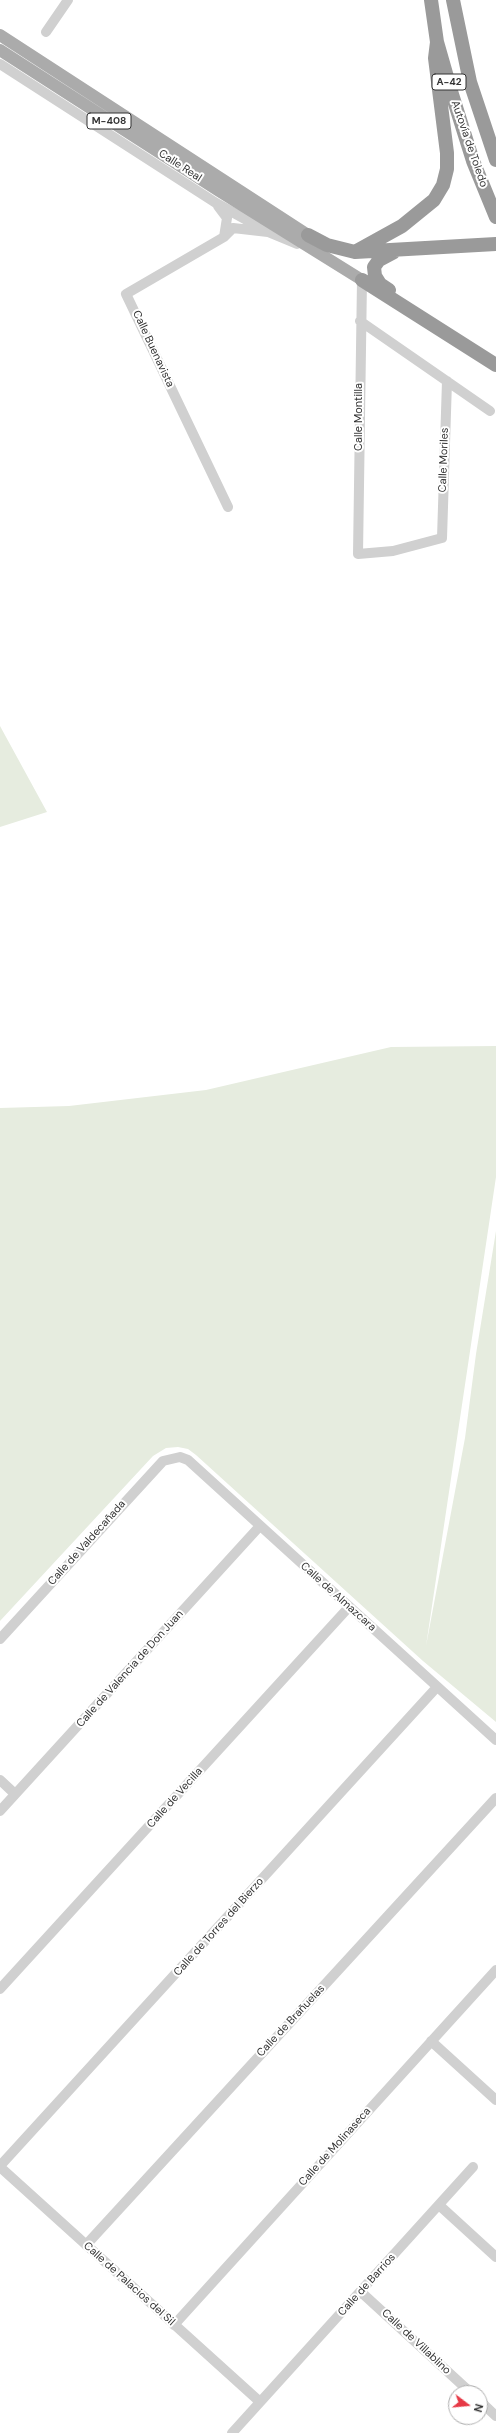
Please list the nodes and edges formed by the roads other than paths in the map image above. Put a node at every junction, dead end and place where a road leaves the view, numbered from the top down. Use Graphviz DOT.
graph roads {
  1 [pos="68,0"];
  2 [pos="431,0"];
  3 [pos="452,0"];
  4 [pos="46,32"];
  5 [pos="0,35"];
  6 [pos="438,42"];
  7 [pos="0,50"];
  8 [pos="0,64"];
  9 [pos="496,160"];
  10 [pos="216,203"];
  11 [pos="496,216"];
  12 [pos="268,232"];
  13 [pos="308,235"];
  14 [pos="224,237"];
  15 [pos="491,244"];
  16 [pos="396,251"];
  17 [pos="315,252"];
  18 [pos="354,252"];
  19 [pos="362,280"];
  20 [pos="360,321"];
  21 [pos="464,344"];
  22 [pos="496,365"];
  23 [pos="447,381"];
  24 [pos="490,411"];
  25 [pos="228,507"];
  26 [pos="442,538"];
  27 [pos="180,1457"];
  28 [pos="259,1527"];
  29 [pos="349,1607"];
  30 [pos="0,1639"];
  31 [pos="438,1687"];
  32 [pos="496,1740"];
  33 [pos="0,1780"];
  34 [pos="15,1794"];
  35 [pos="496,1798"];
  36 [pos="0,1811"];
  37 [pos="496,1970"];
  38 [pos="0,1989"];
  39 [pos="431,2041"];
  40 [pos="496,2100"];
  41 [pos="0,2167"];
  42 [pos="473,2168"];
  43 [pos="439,2205"];
  44 [pos="86,2245"];
  45 [pos="496,2257"];
  46 [pos="361,2292"];
  47 [pos="174,2325"];
  48 [pos="462,2385"];
  49 [pos="259,2401"];
  50 [pos="488,2408"];
  51 [pos="496,2416"];
  52 [pos="232,2433"];
  1 -- 4 [label="street"];
  2 -- 6 [label="highway, Autovía de Toledo / A-42"];
  3 -- 9 [label="highway, Autovía de Toledo / A-42"];
  5 -- 13 [label="main road, Calle Real / M-408"];
  6 -- 11 [label="highway, Autovía de Toledo / A-42"];
  6 -- 18 [label="highway"];
  7 -- 17 [label="main road, Calle Real / M-408"];
  8 -- 10 [label="street"];
  10 -- 12 [label="street"];
  10 -- 14 [label="street"];
  12 -- 14 [label="street, Calle Buenavista"];
  12 -- 17 [label="street, Calle Buenavista"];
  13 -- 18 [label="highway"];
  14 -- 25 [label="street, Calle Buenavista"];
  15 -- 16 [label="highway"];
  16 -- 18 [label="highway"];
  16 -- 21 [label="highway"];
  17 -- 19 [label="main road, Calle Real / M-408"];
  19 -- 20 [label="street, Calle Montilla"];
  19 -- 21 [label="highway"];
  20 -- 23 [label="street"];
  20 -- 26 [label="street, Calle Montilla"];
  21 -- 22 [label="highway"];
  23 -- 24 [label="street"];
  23 -- 26 [label="street, Calle Moriles"];
  27 -- 28 [label="street, Calle de Almazcara"];
  27 -- 30 [label="street, Calle de Valdecañada"];
  28 -- 29 [label="street, Calle de Almazcara"];
  28 -- 34 [label="street, Calle de Valencia de Don Juan"];
  29 -- 31 [label="street, Calle de Almazcara"];
  29 -- 38 [label="street, Calle de Vecilla"];
  31 -- 32 [label="street, Calle de Almazcara"];
  31 -- 41 [label="street, Calle de Torres del Bierzo"];
  33 -- 34 [label="street"];
  34 -- 36 [label="street, Calle de Valencia de Don Juan"];
  35 -- 44 [label="street, Calle de Brañuelas"];
  37 -- 39 [label="street, Calle de Molinaseca"];
  39 -- 40 [label="street"];
  39 -- 47 [label="street, Calle de Molinaseca"];
  41 -- 44 [label="street, Calle de Palacios del Sil"];
  42 -- 43 [label="street, Calle de Barrios"];
  43 -- 45 [label="street"];
  43 -- 46 [label="street, Calle de Barrios"];
  44 -- 47 [label="street, Calle de Palacios del Sil"];
  46 -- 48 [label="street, Calle de Villablino"];
  46 -- 49 [label="street, Calle de Barrios"];
  47 -- 49 [label="street, Calle de Palacios del Sil"];
  49 -- 52 [label="street, Calle de Barrios"];
  50 -- 51 [label="street"];
}
